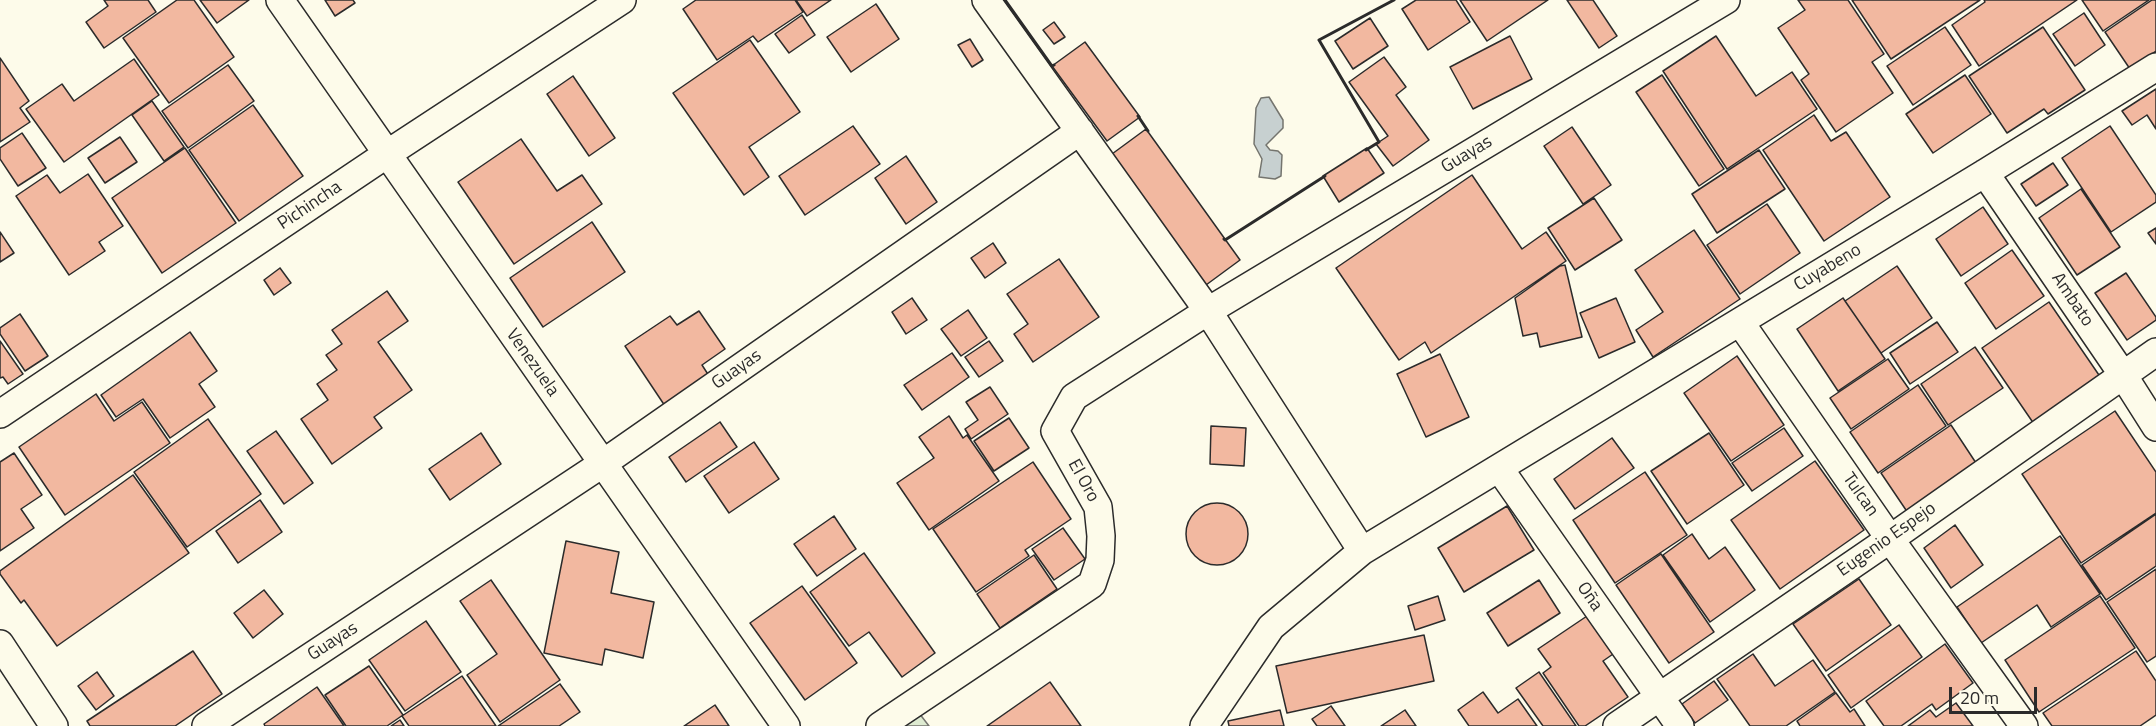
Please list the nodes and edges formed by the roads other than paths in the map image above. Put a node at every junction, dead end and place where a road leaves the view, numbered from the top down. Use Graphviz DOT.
graph roads {
  1 [pos="280,0"];
  2 [pos="622,0"];
  3 [pos="986,0"];
  4 [pos="1726,0"];
  5 [pos="2156,67"];
  6 [pos="1080,131"];
  7 [pos="387,154"];
  8 [pos="1985,173"];
  9 [pos="1208,310"];
  10 [pos="1740,322"];
  11 [pos="2156,352"];
  12 [pos="2123,375"];
  13 [pos="0,414"];
  14 [pos="2156,427"];
  15 [pos="602,464"];
  16 [pos="1499,468"];
  17 [pos="1890,538"];
  18 [pos="1362,551"];
  19 [pos="0,644"];
  20 [pos="1659,697"];
  21 [pos="54,726"];
  22 [pos="206,726"];
  23 [pos="786,726"];
  24 [pos="880,726"];
  25 [pos="1204,726"];
  26 [pos="1617,726"];
  27 [pos="1680,726"];
  28 [pos="2024,726"];
  1 -- 7 [label="street, Venezuela"];
  2 -- 7 [label="street, Pichincha"];
  3 -- 6 [label="street"];
  4 -- 9 [label="street, Guayas"];
  5 -- 8 [label="street, Cuyabeno"];
  6 -- 9 [label="street"];
  6 -- 15 [label="street, Guayas"];
  7 -- 13 [label="street, Pichincha"];
  7 -- 15 [label="street, Venezuela"];
  8 -- 10 [label="street, Cuyabeno"];
  8 -- 12 [label="street, Ambato"];
  9 -- 18 [label="street"];
  9 -- 24 [label="street, El Oro"];
  10 -- 16 [label="street, Cuyabeno"];
  10 -- 17 [label="street, Tulcan"];
  11 -- 12 [label="street, Eugenio Espejo"];
  12 -- 14 [label="street, Ambato"];
  12 -- 17 [label="street, Eugenio Espejo"];
  15 -- 22 [label="street, Guayas"];
  15 -- 23 [label="street, Venezuela"];
  16 -- 18 [label="street, Cuyabeno"];
  16 -- 20 [label="street, Oña"];
  17 -- 20 [label="street, Eugenio Espejo"];
  17 -- 28 [label="street, Tulcan"];
  18 -- 25 [label="street, Cuyabeno"];
  19 -- 21 [label="street"];
  20 -- 26 [label="street, Eugenio Espejo"];
  20 -- 27 [label="street, Oña"];
}
